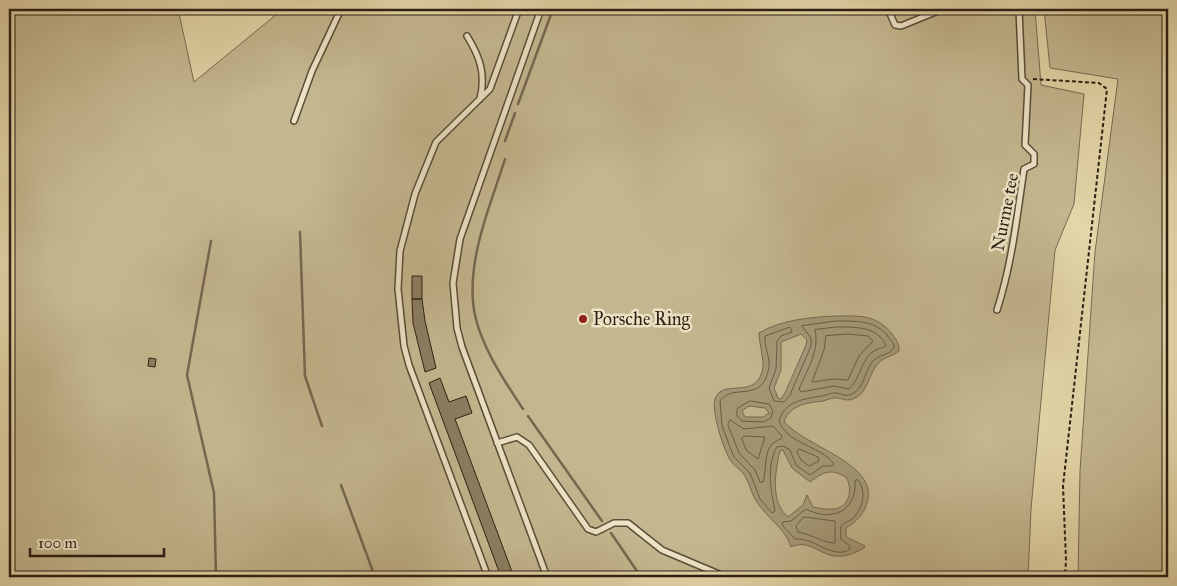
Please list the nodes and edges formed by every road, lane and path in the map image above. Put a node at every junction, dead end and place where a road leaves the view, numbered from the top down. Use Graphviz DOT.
graph roads {
  1 [pos="341,9"];
  2 [pos="519,9"];
  3 [pos="541,9"];
  4 [pos="888,9"];
  5 [pos="943,9"];
  6 [pos="1019,9"];
  7 [pos="467,36"];
  8 [pos="1022,79"];
  9 [pos="479,102"];
  10 [pos="294,121"];
  11 [pos="997,310"];
  12 [pos="497,443"];
  13 [pos="488,577"];
  14 [pos="547,577"];
  15 [pos="726,577"];
  16 [pos="1065,577"];
  1 -- 10 [label="lane"];
  2 -- 9 [label="lane"];
  3 -- 12 [label="lane"];
  4 -- 5 [label="lane"];
  6 -- 8 [label="lane, Nurme tee"];
  7 -- 9 [label="lane"];
  8 -- 11 [label="lane, Nurme tee"];
  8 -- 16 [label="path"];
  9 -- 13 [label="lane"];
  12 -- 14 [label="lane"];
  12 -- 15 [label="lane"];
}
